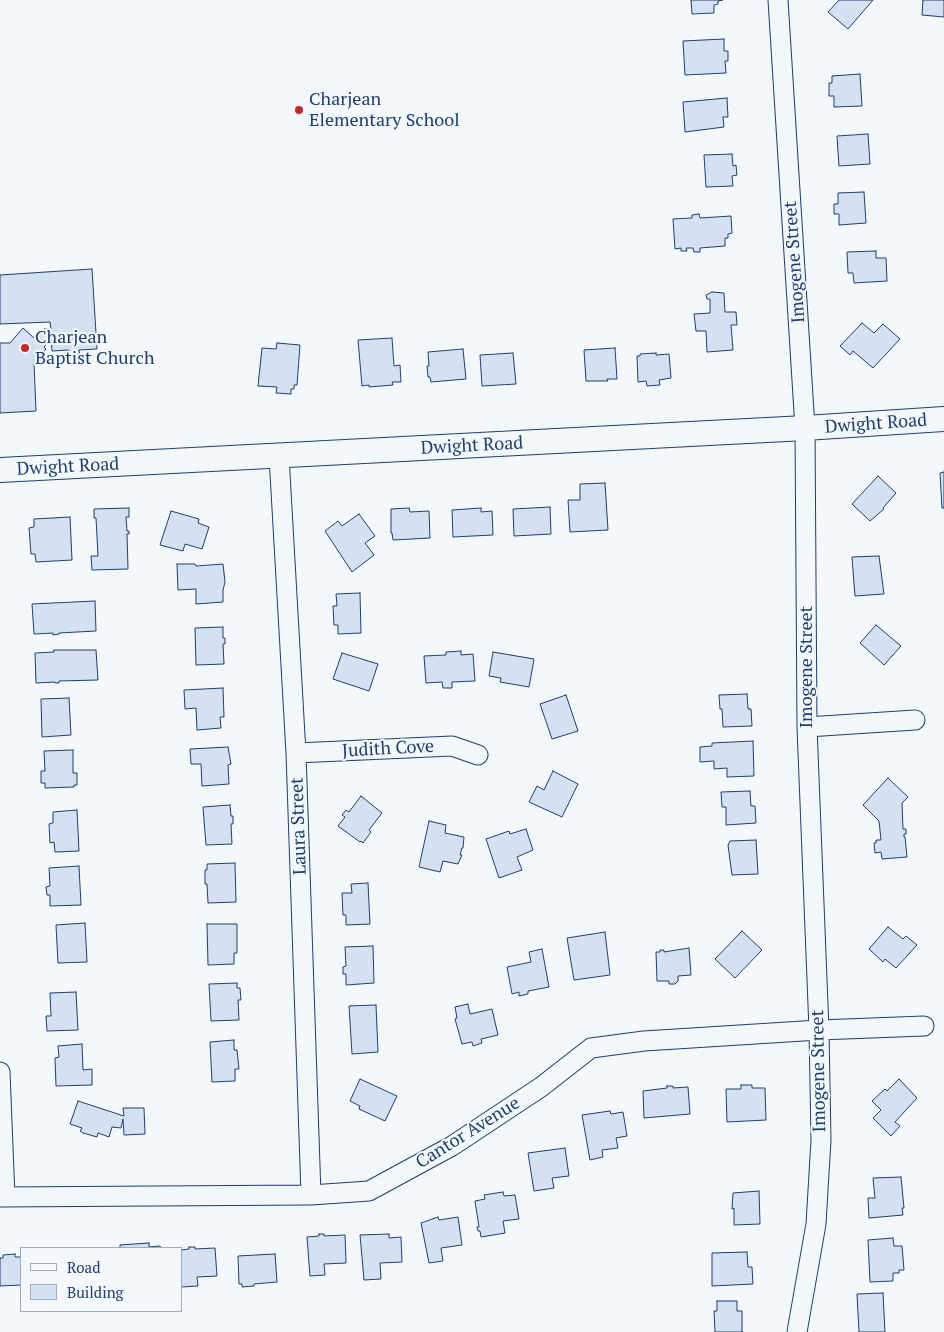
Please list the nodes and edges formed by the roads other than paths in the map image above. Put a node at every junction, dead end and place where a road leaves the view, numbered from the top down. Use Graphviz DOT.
graph roads {
  1 [pos="778,0"];
  2 [pos="944,419"];
  3 [pos="806,428"];
  4 [pos="279,456"];
  5 [pos="0,470"];
  6 [pos="915,720"];
  7 [pos="807,727"];
  8 [pos="296,753"];
  9 [pos="478,754"];
  10 [pos="924,1026"];
  11 [pos="819,1030"];
  12 [pos="0,1072"];
  13 [pos="311,1195"];
  14 [pos="3,1197"];
  15 [pos="797,1332"];
  1 -- 3 [label="street, Imogene Street"];
  2 -- 3 [label="street, Dwight Road"];
  3 -- 4 [label="street, Dwight Road"];
  3 -- 7 [label="street, Imogene Street"];
  4 -- 5 [label="street, Dwight Road"];
  4 -- 8 [label="street, Laura Street"];
  6 -- 7 [label="street"];
  7 -- 11 [label="street, Imogene Street"];
  8 -- 9 [label="street, Judith Cove"];
  8 -- 13 [label="street, Laura Street"];
  10 -- 11 [label="street, Cantor Avenue"];
  11 -- 13 [label="street, Cantor Avenue"];
  11 -- 15 [label="street, Imogene Street"];
  12 -- 14 [label="street"];
  13 -- 14 [label="street, Cantor Avenue"];
}
